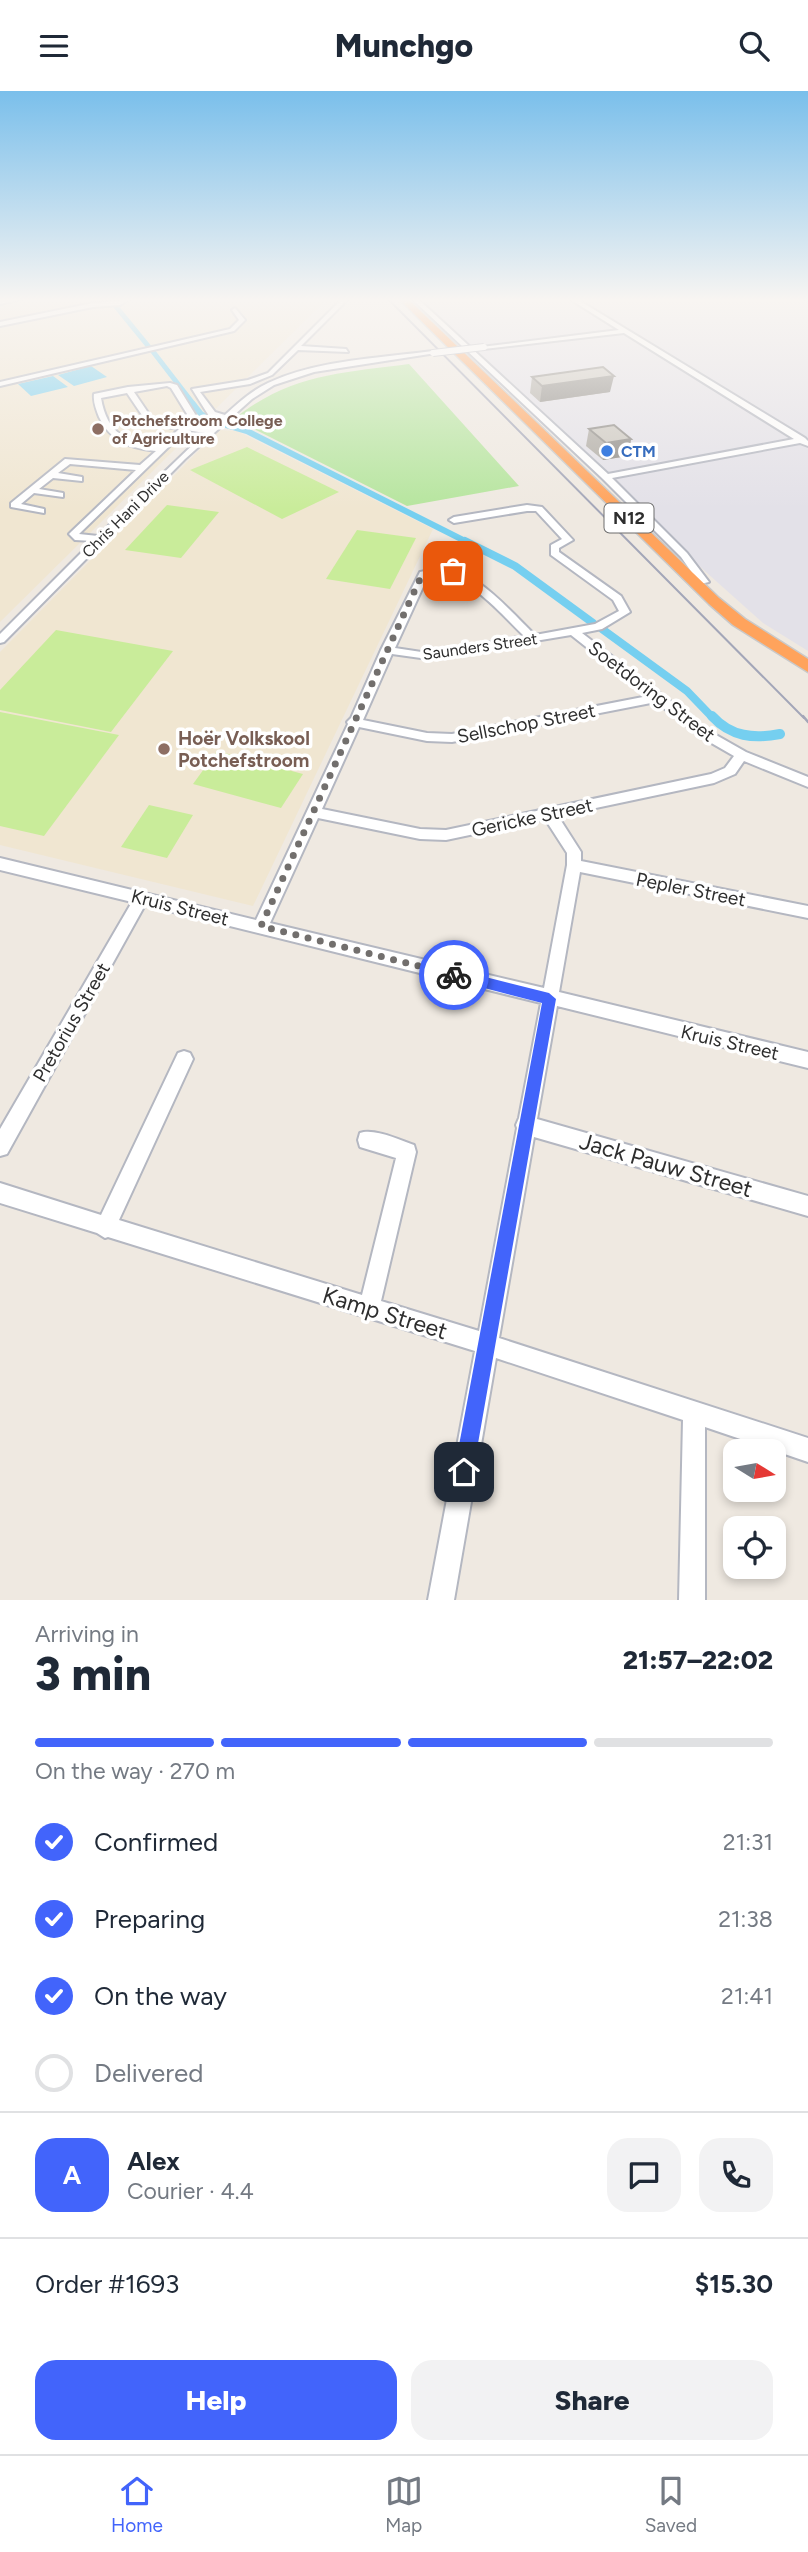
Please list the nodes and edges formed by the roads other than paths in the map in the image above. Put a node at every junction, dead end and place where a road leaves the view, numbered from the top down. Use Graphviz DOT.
graph roads {
  1 [pos="67,368"];
  2 [pos="274,368"];
  3 [pos="324,368"];
  4 [pos="475,368"];
  5 [pos="481,368"];
  6 [pos="490,368"];
  7 [pos="686,368"];
  8 [pos="0,384"];
  9 [pos="128,389"];
  10 [pos="186,392"];
  11 [pos="224,417"];
  12 [pos="183,429"];
  13 [pos="210,431"];
  14 [pos="805,442"];
  15 [pos="161,449"];
  16 [pos="141,468"];
  17 [pos="51,475"];
  18 [pos="606,477"];
  19 [pos="79,479"];
  20 [pos="32,490"];
  21 [pos="60,495"];
  22 [pos="41,511"];
  23 [pos="454,520"];
  24 [pos="100,540"];
  25 [pos="704,582"];
  26 [pos="574,632"];
  27 [pos="0,639"];
  28 [pos="533,639"];
  29 [pos="387,650"];
  30 [pos="808,659"];
  31 [pos="808,667"];
  32 [pos="657,698"];
  33 [pos="353,722"];
  34 [pos="742,755"];
  35 [pos="808,782"];
  36 [pos="313,812"];
  37 [pos="549,814"];
  38 [pos="0,864"];
  39 [pos="574,865"];
  40 [pos="142,898"];
  41 [pos="808,912"];
  42 [pos="261,926"];
  43 [pos="549,999"];
  44 [pos="184,1059"];
  45 [pos="808,1061"];
  46 [pos="524,1125"];
  47 [pos="367,1140"];
  48 [pos="0,1147"];
  49 [pos="0,1193"];
  50 [pos="808,1206"];
  51 [pos="105,1228"];
  52 [pos="369,1308"];
  53 [pos="486,1343"];
  54 [pos="694,1412"];
  55 [pos="808,1450"];
  56 [pos="441,1600"];
  57 [pos="692,1600"];
  1 -- 8 [label="street"];
  2 -- 10 [label="street"];
  3 -- 11 [label="street, Chris Hani Drive, bridge"];
  4 -- 31 [label="highway, N12"];
  5 -- 25 [label="highway, N12"];
  6 -- 18 [label="street"];
  7 -- 14 [label="street"];
  9 -- 10 [label="street"];
  9 -- 12 [label="street"];
  9 -- 15 [label="street"];
  10 -- 11 [label="street"];
  10 -- 12 [label="street"];
  11 -- 13 [label="street, Chris Hani Drive"];
  12 -- 13 [label="street"];
  12 -- 15 [label="street"];
  13 -- 24 [label="street, Chris Hani Drive"];
  14 -- 18 [label="street"];
  15 -- 16 [label="street"];
  16 -- 17 [label="street"];
  16 -- 24 [label="street"];
  17 -- 19 [label="street"];
  17 -- 20 [label="street"];
  18 -- 25 [label="street"];
  20 -- 21 [label="street"];
  20 -- 22 [label="street"];
  23 -- 26 [label="street, Saunders Street"];
  24 -- 27 [label="street, Chris Hani Drive"];
  25 -- 30 [label="highway, N12"];
  26 -- 28 [label="street, Saunders Street"];
  26 -- 32 [label="street, Soetdoring Street"];
  28 -- 29 [label="street, Saunders Street"];
  28 -- 29 [label="street"];
  29 -- 33 [label="street"];
  32 -- 33 [label="street, Sellschop Street"];
  32 -- 34 [label="street, Soetdoring Street"];
  33 -- 36 [label="street"];
  34 -- 35 [label="street, Soetdoring Street"];
  34 -- 37 [label="street, Gericke Street"];
  36 -- 37 [label="street, Gericke Street"];
  36 -- 42 [label="street"];
  37 -- 39 [label="street"];
  38 -- 40 [label="street, Kruis Street"];
  39 -- 41 [label="street, Pepler Street"];
  39 -- 43 [label="street"];
  40 -- 42 [label="street, Kruis Street"];
  40 -- 48 [label="street, Pretorius Street"];
  42 -- 43 [label="street, Kruis Street"];
  43 -- 45 [label="street, Kruis Street"];
  43 -- 46 [label="street"];
  44 -- 51 [label="street"];
  46 -- 50 [label="street, Jack Pauw Street"];
  46 -- 53 [label="street"];
  47 -- 52 [label="street"];
  49 -- 51 [label="street, Kamp Street"];
  51 -- 52 [label="street, Kamp Street"];
  52 -- 53 [label="street, Kamp Street"];
  53 -- 54 [label="street, Kamp Street"];
  53 -- 56 [label="street"];
  54 -- 55 [label="street, Kamp Street"];
  54 -- 57 [label="street"];
}
